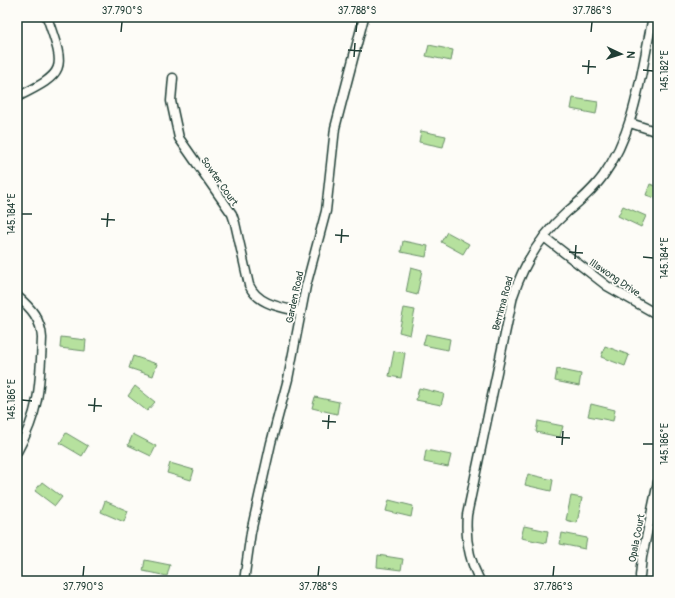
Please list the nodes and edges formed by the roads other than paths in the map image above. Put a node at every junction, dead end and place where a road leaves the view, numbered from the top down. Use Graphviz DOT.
graph roads {
  1 [pos="47,17"];
  2 [pos="364,17"];
  3 [pos="653,17"];
  4 [pos="173,78"];
  5 [pos="17,97"];
  6 [pos="630,123"];
  7 [pos="658,132"];
  8 [pos="544,237"];
  9 [pos="17,296"];
  10 [pos="301,312"];
  11 [pos="658,314"];
  12 [pos="17,452"];
  13 [pos="658,482"];
  14 [pos="640,576"];
  15 [pos="244,581"];
  16 [pos="480,581"];
  1 -- 5 [label="street"];
  2 -- 10 [label="street, Garden Road"];
  3 -- 6 [label="street, Berrima Road"];
  4 -- 10 [label="street, Sowter Court"];
  6 -- 7 [label="street"];
  6 -- 8 [label="street, Berrima Road"];
  8 -- 11 [label="street, Illawong Drive"];
  8 -- 16 [label="street, Berrima Road"];
  9 -- 12 [label="street"];
  10 -- 15 [label="street, Garden Road"];
  13 -- 14 [label="street, Opala Court"];
}
